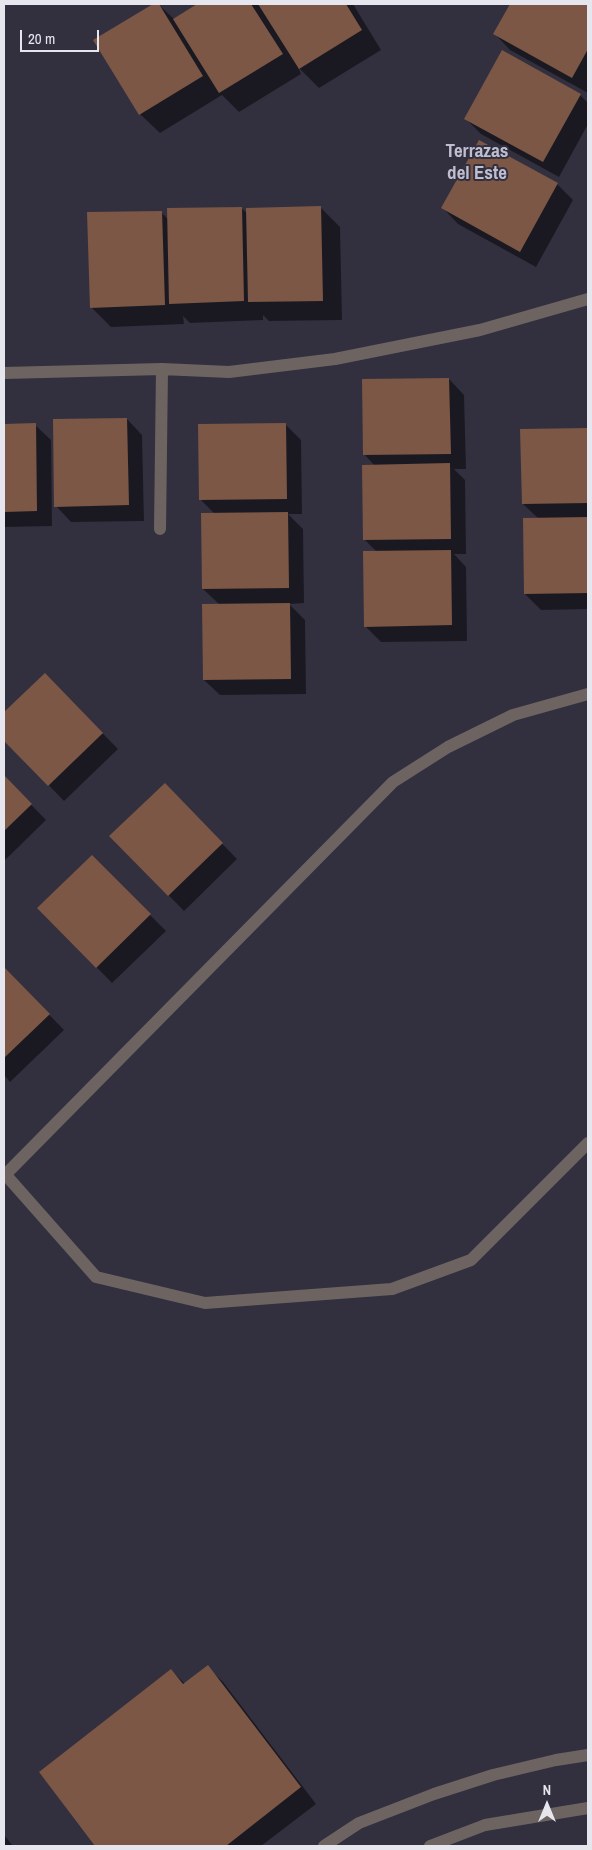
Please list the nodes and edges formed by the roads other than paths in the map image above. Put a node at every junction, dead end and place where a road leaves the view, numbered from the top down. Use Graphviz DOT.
graph roads {
  1 [pos="588,299"];
  2 [pos="162,369"];
  3 [pos="4,373"];
  4 [pos="160,529"];
  5 [pos="588,694"];
  6 [pos="588,1143"];
  7 [pos="4,1175"];
  8 [pos="588,1755"];
  9 [pos="588,1808"];
  10 [pos="324,1846"];
  11 [pos="430,1846"];
  1 -- 2 [label="street"];
  2 -- 3 [label="street"];
  2 -- 4 [label="street"];
  5 -- 7 [label="street"];
  6 -- 7 [label="street"];
  8 -- 10 [label="street"];
  9 -- 11 [label="street"];
}
